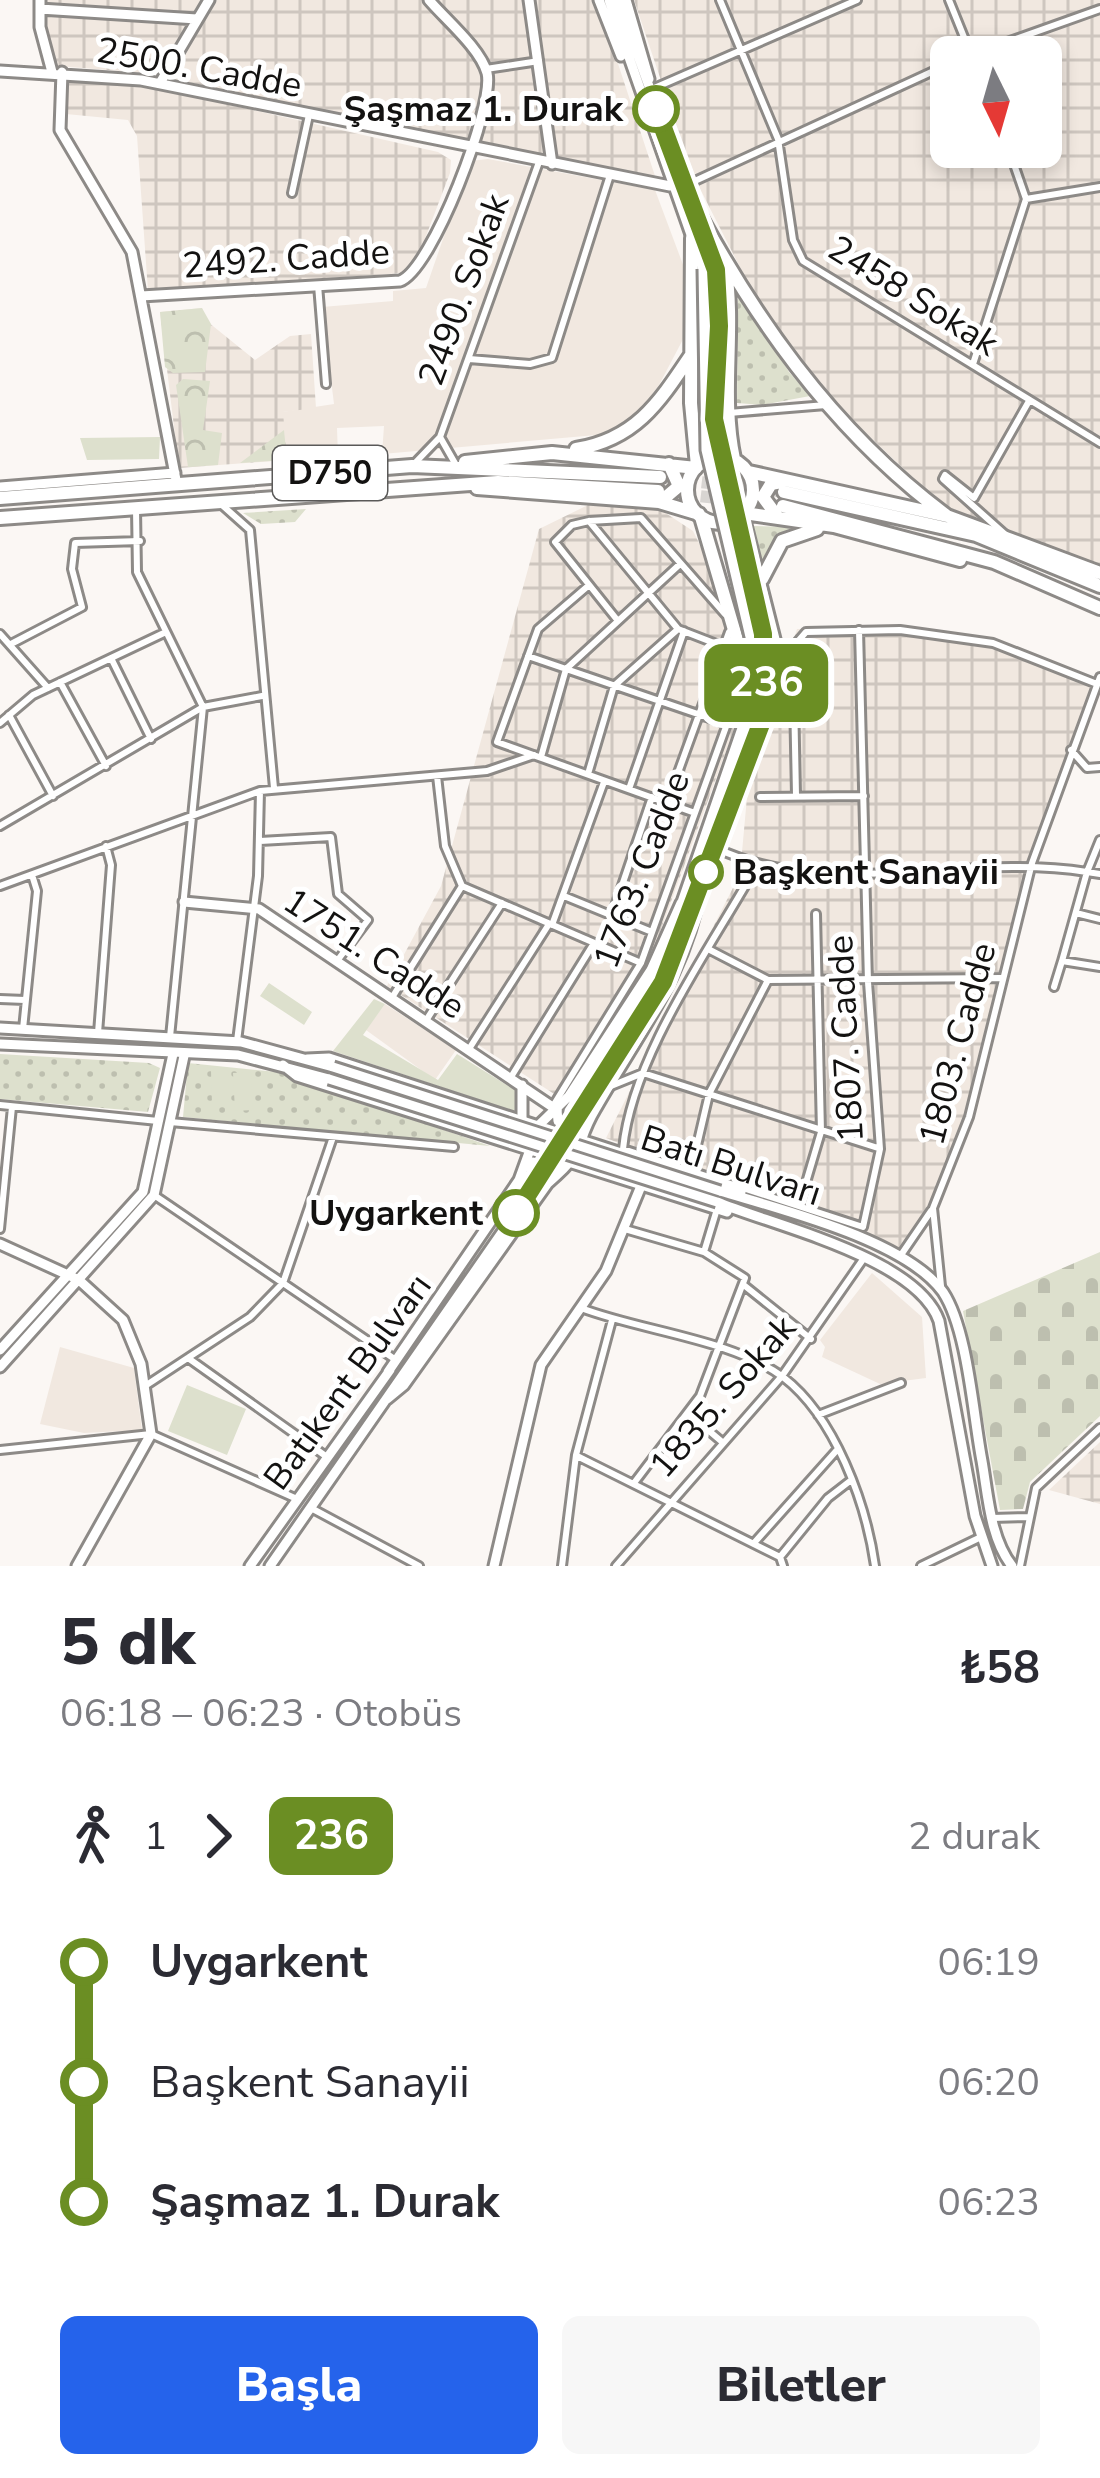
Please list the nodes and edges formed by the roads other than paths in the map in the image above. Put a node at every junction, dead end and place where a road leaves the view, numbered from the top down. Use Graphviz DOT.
graph roads {
  1 [pos="209,0"];
  2 [pos="429,0"];
  3 [pos="529,0"];
  4 [pos="599,0"];
  5 [pos="609,0"];
  6 [pos="622,0"];
  7 [pos="720,0"];
  8 [pos="949,0"];
  9 [pos="852,1"];
  10 [pos="40,4"];
  11 [pos="1100,9"];
  12 [pos="197,19"];
  13 [pos="962,36"];
  14 [pos="1025,36"];
  15 [pos="740,51"];
  16 [pos="539,61"];
  17 [pos="486,69"];
  18 [pos="0,71"];
  19 [pos="57,72"];
  20 [pos="930,72"];
  21 [pos="160,83"];
  22 [pos="644,90"];
  23 [pos="309,115"];
  24 [pos="778,139"];
  25 [pos="468,147"];
  26 [pos="539,161"];
  27 [pos="552,164"];
  28 [pos="1015,168"];
  29 [pos="610,176"];
  30 [pos="677,186"];
  31 [pos="1100,187"];
  32 [pos="292,193"];
  33 [pos="1026,200"];
  34 [pos="692,238"];
  35 [pos="720,267"];
  36 [pos="318,285"];
  37 [pos="141,296"];
  38 [pos="693,351"];
  39 [pos="470,359"];
  40 [pos="973,364"];
  41 [pos="326,384"];
  42 [pos="1029,401"];
  43 [pos="826,405"];
  44 [pos="728,420"];
  45 [pos="693,433"];
  46 [pos="440,437"];
  47 [pos="1100,443"];
  48 [pos="552,453"];
  49 [pos="734,459"];
  50 [pos="664,461"];
  51 [pos="456,465"];
  52 [pos="412,466"];
  53 [pos="697,467"];
  54 [pos="748,472"];
  55 [pos="176,479"];
  56 [pos="719,485"];
  57 [pos="0,487"];
  58 [pos="659,490"];
  59 [pos="0,498"];
  60 [pos="787,499"];
  61 [pos="220,502"];
  62 [pos="136,509"];
  63 [pos="743,514"];
  64 [pos="700,515"];
  65 [pos="947,516"];
  66 [pos="0,518"];
  67 [pos="590,521"];
  68 [pos="834,526"];
  69 [pos="1009,538"];
  70 [pos="140,541"];
  71 [pos="1027,555"];
  72 [pos="680,564"];
  73 [pos="1100,573"];
  74 [pos="588,586"];
  75 [pos="761,586"];
  76 [pos="1100,586"];
  77 [pos="1054,587"];
  78 [pos="649,594"];
  79 [pos="1100,608"];
  80 [pos="619,621"];
  81 [pos="681,630"];
  82 [pos="859,630"];
  83 [pos="166,632"];
  84 [pos="0,634"];
  85 [pos="11,644"];
  86 [pos="727,649"];
  87 [pos="528,656"];
  88 [pos="111,658"];
  89 [pos="566,669"];
  90 [pos="1099,680"];
  91 [pos="60,682"];
  92 [pos="752,682"];
  93 [pos="614,686"];
  94 [pos="48,688"];
  95 [pos="262,695"];
  96 [pos="660,701"];
  97 [pos="203,707"];
  98 [pos="698,714"];
  99 [pos="9,715"];
  100 [pos="764,716"];
  101 [pos="731,718"];
  102 [pos="0,723"];
  103 [pos="151,739"];
  104 [pos="1071,750"];
  105 [pos="537,756"];
  106 [pos="106,766"];
  107 [pos="1100,767"];
  108 [pos="588,774"];
  109 [pos="437,776"];
  110 [pos="604,780"];
  111 [pos="274,788"];
  112 [pos="629,789"];
  113 [pos="260,790"];
  114 [pos="796,795"];
  115 [pos="53,796"];
  116 [pos="864,796"];
  117 [pos="652,797"];
  118 [pos="760,797"];
  119 [pos="667,803"];
  120 [pos="193,813"];
  121 [pos="695,813"];
  122 [pos="0,814"];
  123 [pos="2,825"];
  124 [pos="1100,840"];
  125 [pos="260,841"];
  126 [pos="106,846"];
  127 [pos="716,848"];
  128 [pos="1032,863"];
  129 [pos="756,867"];
  130 [pos="1087,872"];
  131 [pos="868,873"];
  132 [pos="32,874"];
  133 [pos="1100,874"];
  134 [pos="702,884"];
  135 [pos="0,886"];
  136 [pos="462,886"];
  137 [pos="564,896"];
  138 [pos="184,902"];
  139 [pos="502,903"];
  140 [pos="251,910"];
  141 [pos="1076,913"];
  142 [pos="816,914"];
  143 [pos="612,915"];
  144 [pos="1100,919"];
  145 [pos="551,924"];
  146 [pos="652,932"];
  147 [pos="594,943"];
  148 [pos="710,950"];
  149 [pos="337,961"];
  150 [pos="1061,961"];
  151 [pos="640,964"];
  152 [pos="1100,968"];
  153 [pos="1003,978"];
  154 [pos="768,980"];
  155 [pos="868,982"];
  156 [pos="819,983"];
  157 [pos="1054,987"];
  158 [pos="393,996"];
  159 [pos="0,999"];
  160 [pos="25,1000"];
  161 [pos="427,1019"];
  162 [pos="0,1028"];
  163 [pos="23,1029"];
  164 [pos="98,1033"];
  165 [pos="170,1037"];
  166 [pos="237,1041"];
  167 [pos="0,1044"];
  168 [pos="469,1048"];
  169 [pos="178,1055"];
  170 [pos="307,1059"];
  171 [pos="283,1065"];
  172 [pos="643,1073"];
  173 [pos="511,1077"];
  174 [pos="522,1085"];
  175 [pos="608,1088"];
  176 [pos="709,1094"];
  177 [pos="0,1105"];
  178 [pos="12,1106"];
  179 [pos="570,1113"];
  180 [pos="523,1120"];
  181 [pos="165,1122"];
  182 [pos="539,1125"];
  183 [pos="821,1132"];
  184 [pos="333,1137"];
  185 [pos="586,1140"];
  186 [pos="454,1147"];
  187 [pos="880,1149"];
  188 [pos="528,1151"];
  189 [pos="574,1165"];
  190 [pos="528,1169"];
  191 [pos="691,1171"];
  192 [pos="547,1177"];
  193 [pos="2,1185"];
  194 [pos="641,1186"];
  195 [pos="154,1196"];
  196 [pos="718,1200"];
  197 [pos="755,1202"];
  198 [pos="800,1206"];
  199 [pos="933,1208"];
  200 [pos="624,1228"];
  201 [pos="0,1229"];
  202 [pos="0,1244"];
  203 [pos="704,1252"];
  204 [pos="864,1258"];
  205 [pos="900,1258"];
  206 [pos="75,1276"];
  207 [pos="745,1282"];
  208 [pos="283,1283"];
  209 [pos="941,1290"];
  210 [pos="581,1308"];
  211 [pos="612,1320"];
  212 [pos="812,1339"];
  213 [pos="721,1349"];
  214 [pos="0,1350"];
  215 [pos="188,1358"];
  216 [pos="393,1358"];
  217 [pos="0,1367"];
  218 [pos="388,1372"];
  219 [pos="782,1376"];
  220 [pos="901,1383"];
  221 [pos="146,1386"];
  222 [pos="688,1413"];
  223 [pos="818,1415"];
  224 [pos="1100,1428"];
  225 [pos="151,1434"];
  226 [pos="721,1441"];
  227 [pos="0,1450"];
  228 [pos="837,1450"];
  229 [pos="576,1455"];
  230 [pos="327,1457"];
  231 [pos="850,1481"];
  232 [pos="634,1483"];
  233 [pos="297,1499"];
  234 [pos="670,1501"];
  235 [pos="309,1507"];
  236 [pos="1030,1517"];
  237 [pos="992,1518"];
  238 [pos="981,1538"];
  239 [pos="754,1543"];
  240 [pos="781,1562"];
  241 [pos="77,1566"];
  242 [pos="250,1566"];
  243 [pos="270,1566"];
  244 [pos="419,1566"];
  245 [pos="494,1566"];
  246 [pos="562,1566"];
  247 [pos="616,1566"];
  248 [pos="875,1566"];
  249 [pos="921,1566"];
  250 [pos="992,1566"];
  251 [pos="1016,1566"];
  1 -- 12 [label="main road"];
  2 -- 17 [label="main road"];
  3 -- 16 [label="main road"];
  4 -- 22 [label="main road"];
  5 -- 22 [label="main road"];
  6 -- 22 [label="main road"];
  7 -- 15 [label="street, 2458 Sokak"];
  8 -- 13 [label="street"];
  9 -- 15 [label="street"];
  10 -- 12 [label="main road"];
  10 -- 19 [label="main road"];
  11 -- 14 [label="street"];
  12 -- 21 [label="main road"];
  15 -- 22 [label="street"];
  15 -- 24 [label="street, 2458 Sokak"];
  16 -- 17 [label="street"];
  16 -- 27 [label="main road"];
  17 -- 25 [label="main road, 2492. Cadde"];
  18 -- 19 [label="main road, 2500. Cadde"];
  19 -- 21 [label="main road, 2500. Cadde"];
  19 -- 37 [label="main road"];
  20 -- 24 [label="street"];
  21 -- 23 [label="main road, 2500. Cadde"];
  22 -- 30 [label="main road"];
  23 -- 25 [label="main road, 2500. Cadde"];
  23 -- 32 [label="street"];
  24 -- 30 [label="street"];
  24 -- 40 [label="street, 2458 Sokak"];
  25 -- 26 [label="main road, 2500. Cadde"];
  25 -- 36 [label="main road, 2492. Cadde"];
  26 -- 27 [label="main road, 2500. Cadde"];
  26 -- 39 [label="street, 2490. Sokak"];
  27 -- 29 [label="main road, 2500. Cadde"];
  28 -- 33 [label="street"];
  29 -- 30 [label="main road, 2500. Cadde"];
  29 -- 39 [label="street"];
  30 -- 34 [label="main road"];
  30 -- 35 [label="highway"];
  31 -- 33 [label="street"];
  33 -- 40 [label="street"];
  34 -- 38 [label="highway"];
  34 -- 56 [label="main road, bridge"];
  35 -- 43 [label="highway"];
  35 -- 44 [label="highway"];
  35 -- 56 [label="main road, bridge"];
  36 -- 37 [label="main road, 2492. Cadde"];
  36 -- 41 [label="street"];
  37 -- 55 [label="main road"];
  38 -- 45 [label="highway"];
  38 -- 48 [label="highway"];
  39 -- 46 [label="street, 2490. Sokak"];
  40 -- 42 [label="street, 2458 Sokak"];
  42 -- 47 [label="street, 2458 Sokak"];
  42 -- 69 [label="street"];
  43 -- 44 [label="street"];
  43 -- 65 [label="highway"];
  44 -- 45 [label="highway"];
  44 -- 49 [label="highway"];
  45 -- 53 [label="highway"];
  46 -- 51 [label="street, 2490. Sokak"];
  46 -- 52 [label="street, 2490. Sokak"];
  48 -- 50 [label="highway, D750"];
  48 -- 51 [label="highway, D750"];
  49 -- 53 [label="highway"];
  49 -- 54 [label="highway"];
  50 -- 53 [label="highway, D750"];
  50 -- 58 [label="highway"];
  51 -- 52 [label="highway, D750"];
  51 -- 58 [label="highway, D750"];
  52 -- 55 [label="highway, D750"];
  53 -- 64 [label="highway"];
  54 -- 60 [label="highway"];
  54 -- 63 [label="highway"];
  55 -- 57 [label="main road"];
  55 -- 59 [label="highway, D750"];
  56 -- 92 [label="main road, bridge"];
  56 -- 100 [label="main road, bridge"];
  58 -- 61 [label="highway, D750"];
  58 -- 64 [label="highway"];
  60 -- 63 [label="highway"];
  60 -- 65 [label="highway"];
  60 -- 68 [label="highway"];
  60 -- 71 [label="highway"];
  60 -- 77 [label="highway"];
  61 -- 62 [label="highway, D750"];
  61 -- 95 [label="street"];
  62 -- 66 [label="highway, D750"];
  62 -- 70 [label="street"];
  63 -- 64 [label="highway"];
  63 -- 75 [label="highway"];
  64 -- 101 [label="highway"];
  65 -- 69 [label="highway"];
  67 -- 72 [label="street"];
  67 -- 74 [label="street"];
  67 -- 78 [label="street"];
  68 -- 75 [label="highway"];
  68 -- 77 [label="highway"];
  69 -- 71 [label="highway"];
  69 -- 73 [label="highway"];
  70 -- 83 [label="street"];
  70 -- 85 [label="street"];
  71 -- 76 [label="highway"];
  72 -- 78 [label="street"];
  72 -- 86 [label="street"];
  74 -- 80 [label="street"];
  74 -- 87 [label="street"];
  75 -- 100 [label="highway"];
  77 -- 79 [label="highway"];
  78 -- 80 [label="street"];
  78 -- 81 [label="street"];
  80 -- 89 [label="street"];
  81 -- 86 [label="street"];
  81 -- 93 [label="street"];
  81 -- 96 [label="street"];
  82 -- 90 [label="street"];
  82 -- 114 [label="street"];
  82 -- 116 [label="street, 1807. Cadde"];
  83 -- 88 [label="street"];
  83 -- 97 [label="street"];
  84 -- 85 [label="street"];
  85 -- 94 [label="street"];
  86 -- 98 [label="street"];
  87 -- 89 [label="street"];
  87 -- 105 [label="street"];
  88 -- 91 [label="street"];
  88 -- 103 [label="street"];
  89 -- 93 [label="street"];
  89 -- 105 [label="street"];
  90 -- 104 [label="street, 1803. Cadde"];
  91 -- 94 [label="street"];
  91 -- 106 [label="street"];
  92 -- 101 [label="main road"];
  92 -- 179 [label="main road"];
  93 -- 96 [label="street"];
  93 -- 108 [label="street"];
  94 -- 99 [label="street"];
  95 -- 97 [label="street"];
  95 -- 111 [label="street"];
  96 -- 98 [label="street"];
  96 -- 112 [label="street"];
  97 -- 103 [label="street"];
  97 -- 120 [label="street"];
  98 -- 101 [label="street"];
  98 -- 119 [label="street"];
  99 -- 102 [label="street"];
  99 -- 115 [label="street"];
  100 -- 127 [label="main road"];
  101 -- 121 [label="street, 1763. Cadde"];
  103 -- 106 [label="street"];
  104 -- 107 [label="street"];
  104 -- 128 [label="street, 1803. Cadde"];
  105 -- 108 [label="street"];
  105 -- 109 [label="street"];
  106 -- 115 [label="street"];
  108 -- 110 [label="street"];
  109 -- 111 [label="street"];
  109 -- 136 [label="street"];
  110 -- 112 [label="street"];
  110 -- 137 [label="street"];
  111 -- 113 [label="street"];
  112 -- 117 [label="street"];
  113 -- 120 [label="street"];
  113 -- 125 [label="street"];
  114 -- 116 [label="street"];
  114 -- 118 [label="street"];
  115 -- 123 [label="street"];
  116 -- 131 [label="street, 1807. Cadde"];
  117 -- 119 [label="street"];
  117 -- 143 [label="street"];
  119 -- 121 [label="street"];
  120 -- 126 [label="street"];
  120 -- 138 [label="street"];
  121 -- 146 [label="street, 1763. Cadde"];
  122 -- 123 [label="street"];
  124 -- 130 [label="street"];
  125 -- 140 [label="street"];
  125 -- 149 [label="street"];
  126 -- 132 [label="street"];
  126 -- 164 [label="street"];
  127 -- 129 [label="street"];
  127 -- 134 [label="main road"];
  128 -- 130 [label="street"];
  128 -- 131 [label="street"];
  128 -- 153 [label="street, 1803. Cadde"];
  129 -- 131 [label="street"];
  129 -- 148 [label="street"];
  130 -- 133 [label="street"];
  130 -- 141 [label="street"];
  131 -- 155 [label="street, 1807. Cadde"];
  132 -- 135 [label="street"];
  132 -- 160 [label="street"];
  134 -- 175 [label="main road"];
  134 -- 179 [label="main road"];
  136 -- 139 [label="street"];
  136 -- 158 [label="street"];
  137 -- 143 [label="street"];
  137 -- 145 [label="street"];
  138 -- 140 [label="main road, 1751. Cadde"];
  138 -- 165 [label="street"];
  139 -- 145 [label="street"];
  139 -- 161 [label="street"];
  140 -- 149 [label="main road, 1751. Cadde"];
  140 -- 166 [label="street"];
  141 -- 144 [label="street"];
  141 -- 150 [label="street"];
  142 -- 156 [label="street"];
  143 -- 146 [label="street"];
  145 -- 147 [label="street"];
  145 -- 168 [label="street"];
  146 -- 151 [label="street, 1763. Cadde"];
  147 -- 151 [label="street"];
  147 -- 173 [label="street"];
  148 -- 154 [label="street"];
  148 -- 172 [label="street"];
  149 -- 158 [label="main road, 1751. Cadde"];
  150 -- 152 [label="street"];
  150 -- 157 [label="street"];
  151 -- 179 [label="street, 1763. Cadde"];
  153 -- 155 [label="street"];
  153 -- 199 [label="street, 1803. Cadde"];
  154 -- 156 [label="street"];
  154 -- 176 [label="street"];
  155 -- 156 [label="street"];
  155 -- 187 [label="street, 1807. Cadde"];
  156 -- 183 [label="street"];
  158 -- 161 [label="main road, 1751. Cadde"];
  159 -- 160 [label="street"];
  160 -- 163 [label="street"];
  161 -- 168 [label="main road, 1751. Cadde"];
  162 -- 163 [label="main road, Batı Bulvarı"];
  163 -- 164 [label="main road, Batı Bulvarı"];
  164 -- 165 [label="main road, Batı Bulvarı"];
  165 -- 166 [label="main road, Batı Bulvarı"];
  166 -- 170 [label="main road, Batı Bulvarı"];
  167 -- 169 [label="main road, Batı Bulvarı"];
  168 -- 173 [label="main road, 1751. Cadde"];
  169 -- 171 [label="main road, Batı Bulvarı"];
  169 -- 181 [label="main road"];
  170 -- 180 [label="main road"];
  170 -- 196 [label="main road, Batı Bulvarı, bridge"];
  171 -- 188 [label="main road"];
  171 -- 196 [label="main road, Batı Bulvarı, bridge"];
  172 -- 175 [label="street"];
  172 -- 176 [label="street"];
  172 -- 191 [label="street"];
  173 -- 174 [label="main road, 1751. Cadde"];
  174 -- 179 [label="main road, 1751. Cadde"];
  174 -- 180 [label="main road"];
  175 -- 179 [label="main road"];
  176 -- 183 [label="street"];
  176 -- 191 [label="street"];
  177 -- 178 [label="street"];
  178 -- 181 [label="street"];
  178 -- 193 [label="street"];
  179 -- 182 [label="main road"];
  179 -- 185 [label="main road"];
  180 -- 182 [label="main road"];
  181 -- 184 [label="street"];
  181 -- 195 [label="main road"];
  181 -- 206 [label="main road"];
  182 -- 185 [label="main road"];
  182 -- 188 [label="main road"];
  183 -- 187 [label="street"];
  183 -- 198 [label="street"];
  184 -- 186 [label="street"];
  184 -- 208 [label="street"];
  185 -- 189 [label="main road"];
  185 -- 197 [label="main road"];
  187 -- 198 [label="street, 1807. Cadde"];
  188 -- 189 [label="main road"];
  188 -- 190 [label="main road"];
  189 -- 192 [label="main road"];
  189 -- 194 [label="main road"];
  190 -- 192 [label="main road"];
  190 -- 216 [label="main road"];
  190 -- 218 [label="main road, Batıkent Bulvarı"];
  191 -- 198 [label="street"];
  192 -- 235 [label="main road, Batıkent Bulvarı"];
  193 -- 201 [label="street"];
  194 -- 196 [label="main road"];
  194 -- 200 [label="main road"];
  195 -- 206 [label="main road"];
  195 -- 208 [label="street"];
  196 -- 197 [label="main road, Batı Bulvarı"];
  196 -- 203 [label="street"];
  196 -- 204 [label="main road, Batı Bulvarı"];
  197 -- 205 [label="main road, Batı Bulvarı"];
  199 -- 205 [label="street, 1803. Cadde"];
  199 -- 209 [label="street"];
  200 -- 203 [label="street"];
  200 -- 210 [label="main road"];
  202 -- 206 [label="main road"];
  203 -- 207 [label="street"];
  204 -- 212 [label="street, 1835. Sokak"];
  204 -- 238 [label="main road, Batı Bulvarı"];
  205 -- 209 [label="main road, Batı Bulvarı"];
  206 -- 214 [label="main road"];
  206 -- 217 [label="main road"];
  206 -- 221 [label="main road"];
  207 -- 212 [label="street"];
  207 -- 213 [label="street"];
  208 -- 215 [label="street"];
  208 -- 216 [label="street"];
  209 -- 237 [label="main road"];
  210 -- 211 [label="street"];
  210 -- 245 [label="main road"];
  211 -- 213 [label="street"];
  211 -- 229 [label="street"];
  212 -- 219 [label="street, 1835. Sokak"];
  213 -- 219 [label="street"];
  213 -- 222 [label="street"];
  215 -- 221 [label="street"];
  215 -- 230 [label="street"];
  216 -- 218 [label="main road"];
  218 -- 230 [label="main road, Batıkent Bulvarı"];
  219 -- 223 [label="street"];
  219 -- 226 [label="street, 1835. Sokak"];
  220 -- 223 [label="street"];
  221 -- 225 [label="main road"];
  222 -- 226 [label="street"];
  222 -- 232 [label="street"];
  223 -- 228 [label="street"];
  224 -- 236 [label="street"];
  225 -- 227 [label="street"];
  225 -- 233 [label="street"];
  225 -- 241 [label="main road"];
  226 -- 234 [label="street, 1835. Sokak"];
  228 -- 231 [label="street"];
  228 -- 239 [label="street"];
  229 -- 232 [label="street"];
  229 -- 246 [label="street"];
  230 -- 233 [label="main road, Batıkent Bulvarı"];
  231 -- 240 [label="street"];
  231 -- 248 [label="street"];
  232 -- 234 [label="street"];
  233 -- 242 [label="main road, Batıkent Bulvarı"];
  234 -- 239 [label="street"];
  234 -- 247 [label="street, 1835. Sokak"];
  235 -- 243 [label="main road, Batıkent Bulvarı"];
  235 -- 244 [label="street"];
  236 -- 237 [label="street"];
  236 -- 251 [label="street"];
  237 -- 251 [label="main road"];
  238 -- 249 [label="street"];
  238 -- 250 [label="main road, Batı Bulvarı"];
  239 -- 240 [label="street"];
}
